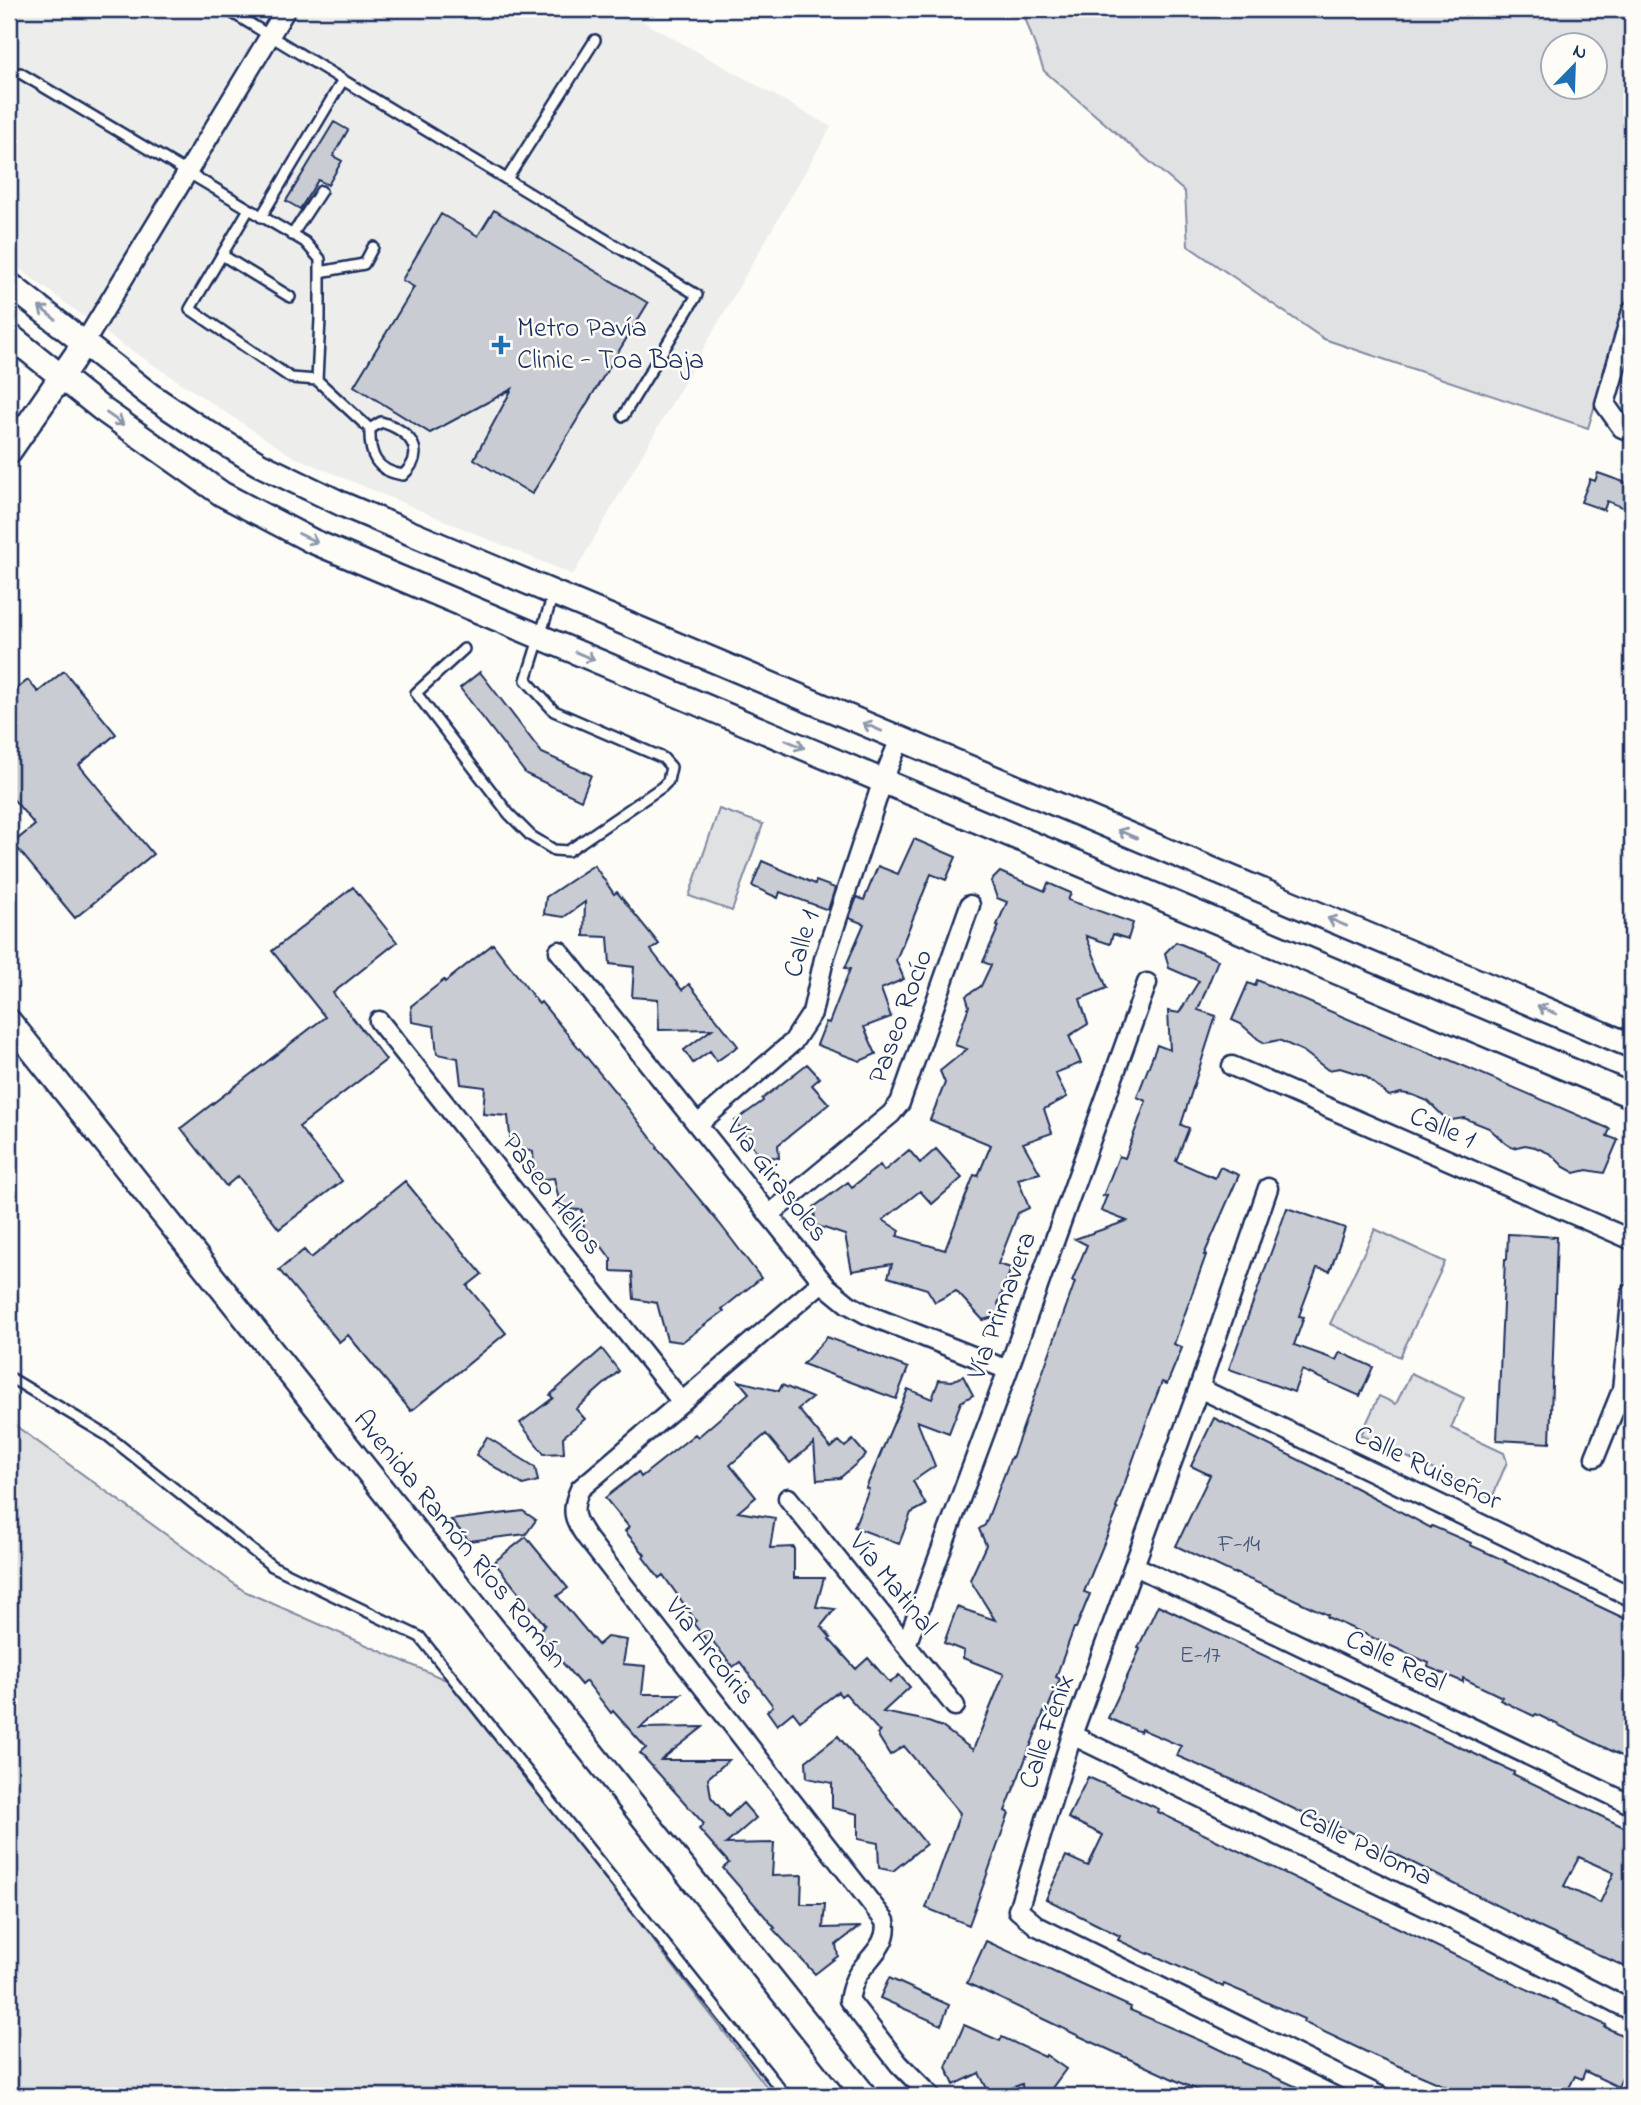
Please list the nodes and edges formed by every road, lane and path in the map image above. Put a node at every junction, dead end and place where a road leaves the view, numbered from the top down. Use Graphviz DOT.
graph roads {
  1 [pos="226,9"];
  2 [pos="286,9"];
  3 [pos="270,35"];
  4 [pos="594,40"];
  5 [pos="20,74"];
  6 [pos="343,80"];
  7 [pos="188,172"];
  8 [pos="507,180"];
  9 [pos="321,191"];
  10 [pos="249,209"];
  11 [pos="261,217"];
  12 [pos="292,235"];
  13 [pos="373,247"];
  14 [pos="222,255"];
  15 [pos="320,272"];
  16 [pos="9,284"];
  17 [pos="290,297"];
  18 [pos="1632,311"];
  19 [pos="9,335"];
  20 [pos="85,342"];
  21 [pos="61,376"];
  22 [pos="317,380"];
  23 [pos="623,416"];
  24 [pos="370,429"];
  25 [pos="1632,431"];
  26 [pos="9,452"];
  27 [pos="554,593"];
  28 [pos="539,637"];
  29 [pos="464,649"];
  30 [pos="900,739"];
  31 [pos="883,780"];
  32 [pos="970,905"];
  33 [pos="559,951"];
  34 [pos="1147,983"];
  35 [pos="9,1021"];
  36 [pos="379,1021"];
  37 [pos="1586,1027"];
  38 [pos="1632,1046"];
  39 [pos="1632,1060"];
  40 [pos="1231,1066"];
  41 [pos="1632,1096"];
  42 [pos="698,1124"];
  43 [pos="1268,1188"];
  44 [pos="769,1214"];
  45 [pos="1632,1240"];
  46 [pos="822,1282"];
  47 [pos="1632,1293"];
  48 [pos="1009,1370"];
  49 [pos="9,1377"];
  50 [pos="1199,1388"];
  51 [pos="681,1402"];
  52 [pos="1595,1457"];
  53 [pos="788,1497"];
  54 [pos="1135,1566"];
  55 [pos="1632,1597"];
  56 [pos="906,1645"];
  57 [pos="955,1706"];
  58 [pos="1072,1735"];
  59 [pos="1632,1805"];
  60 [pos="1632,2011"];
  61 [pos="786,2096"];
  62 [pos="865,2096"];
  63 [pos="931,2096"];
  64 [pos="1380,2096"];
  1 -- 3 [label="lane"];
  2 -- 3 [label="street"];
  3 -- 6 [label="lane"];
  3 -- 7 [label="street"];
  4 -- 8 [label="lane"];
  5 -- 7 [label="lane"];
  6 -- 8 [label="lane"];
  6 -- 11 [label="lane"];
  7 -- 10 [label="lane"];
  7 -- 20 [label="street"];
  8 -- 23 [label="lane"];
  9 -- 12 [label="lane"];
  10 -- 11 [label="lane"];
  10 -- 14 [label="lane"];
  11 -- 12 [label="lane"];
  12 -- 15 [label="lane"];
  13 -- 15 [label="lane"];
  14 -- 17 [label="lane"];
  14 -- 22 [label="lane"];
  15 -- 22 [label="lane"];
  20 -- 16 [label="street, one-way"];
  18 -- 25 [label="street"];
  19 -- 21 [label="street"];
  20 -- 21 [label="street"];
  20 -- 27 [label="street"];
  21 -- 26 [label="street"];
  21 -- 28 [label="street, one-way"];
  22 -- 24 [label="lane"];
  24 -- 24 [label="lane"];
  27 -- 28 [label="lane"];
  30 -- 27 [label="street, one-way"];
  28 -- 29 [label="lane"];
  28 -- 31 [label="street, one-way"];
  30 -- 31 [label="street, Calle 1"];
  37 -- 30 [label="street, one-way"];
  31 -- 41 [label="street"];
  31 -- 42 [label="street, Calle 1"];
  32 -- 44 [label="street, Paseo Rocío"];
  33 -- 42 [label="street, Vía Girasoles"];
  34 -- 48 [label="street, Vía Primavera"];
  35 -- 62 [label="street, Avenida Ramón Ríos Román"];
  36 -- 51 [label="street, Paseo Helios"];
  37 -- 38 [label="street"];
  37 -- 39 [label="street"];
  40 -- 45 [label="street, Calle 1"];
  42 -- 44 [label="street, Vía Girasoles"];
  43 -- 50 [label="street, Calle Fénix"];
  44 -- 46 [label="street, Vía Girasoles"];
  46 -- 48 [label="street, Vía Girasoles"];
  46 -- 51 [label="street, Vía Arcoíris"];
  47 -- 52 [label="street"];
  48 -- 56 [label="street, Vía Primavera"];
  49 -- 61 [label="lane"];
  50 -- 54 [label="street, Calle Fénix"];
  50 -- 55 [label="street, Calle Ruiseñor"];
  51 -- 63 [label="street, Vía Arcoíris"];
  53 -- 56 [label="street, Vía Matinal"];
  54 -- 58 [label="street, Calle Fénix"];
  54 -- 59 [label="street, Calle Real"];
  56 -- 57 [label="street, Vía Matinal"];
  58 -- 60 [label="street, Calle Paloma"];
  58 -- 64 [label="street, Calle Fénix"];
}
